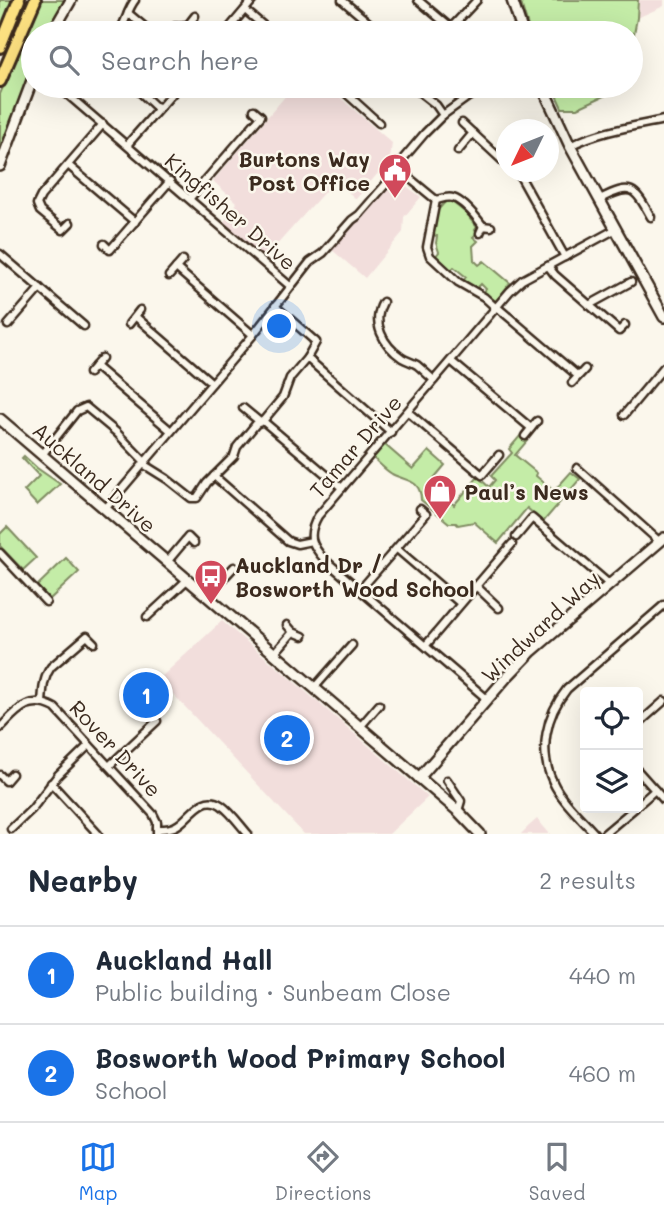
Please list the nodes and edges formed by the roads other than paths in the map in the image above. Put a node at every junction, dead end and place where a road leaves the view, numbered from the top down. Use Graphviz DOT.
graph roads {
  1 [pos="19,0"];
  2 [pos="35,0"];
  3 [pos="71,0"];
  4 [pos="135,0"];
  5 [pos="253,0"];
  6 [pos="342,0"];
  7 [pos="418,0"];
  8 [pos="477,0"];
  9 [pos="512,0"];
  10 [pos="245,10"];
  11 [pos="128,13"];
  12 [pos="195,16"];
  13 [pos="26,21"];
  14 [pos="58,21"];
  15 [pos="126,21"];
  16 [pos="138,21"];
  17 [pos="191,21"];
  18 [pos="235,21"];
  19 [pos="258,21"];
  20 [pos="367,21"];
  21 [pos="439,21"];
  22 [pos="458,21"];
  23 [pos="519,21"];
  24 [pos="21,32"];
  25 [pos="0,47"];
  26 [pos="0,81"];
  27 [pos="26,98"];
  28 [pos="72,98"];
  29 [pos="146,98"];
  30 [pos="168,98"];
  31 [pos="352,98"];
  32 [pos="427,98"];
  33 [pos="467,98"];
  34 [pos="548,98"];
  35 [pos="158,109"];
  36 [pos="254,110"];
  37 [pos="443,115"];
  38 [pos="664,120"];
  39 [pos="379,122"];
  40 [pos="462,123"];
  41 [pos="103,124"];
  42 [pos="473,133"];
  43 [pos="127,145"];
  44 [pos="570,146"];
  45 [pos="458,150"];
  46 [pos="496,154"];
  47 [pos="68,165"];
  48 [pos="0,166"];
  49 [pos="396,167"];
  50 [pos="170,181"];
  51 [pos="523,182"];
  52 [pos="190,198"];
  53 [pos="600,199"];
  54 [pos="436,201"];
  55 [pos="654,205"];
  56 [pos="647,210"];
  57 [pos="651,217"];
  58 [pos="135,222"];
  59 [pos="70,223"];
  60 [pos="485,229"];
  61 [pos="616,229"];
  62 [pos="104,244"];
  63 [pos="0,254"];
  64 [pos="565,257"];
  65 [pos="183,260"];
  66 [pos="548,266"];
  67 [pos="176,268"];
  68 [pos="169,276"];
  69 [pos="631,282"];
  70 [pos="290,286"];
  71 [pos="623,286"];
  72 [pos="40,288"];
  73 [pos="628,294"];
  74 [pos="383,302"];
  75 [pos="589,305"];
  76 [pos="275,306"];
  77 [pos="497,307"];
  78 [pos="140,310"];
  79 [pos="136,317"];
  80 [pos="664,317"];
  81 [pos="129,324"];
  82 [pos="8,325"];
  83 [pos="84,326"];
  84 [pos="622,328"];
  85 [pos="253,335"];
  86 [pos="102,358"];
  87 [pos="307,358"];
  88 [pos="451,360"];
  89 [pos="95,366"];
  90 [pos="664,368"];
  91 [pos="584,369"];
  92 [pos="89,373"];
  93 [pos="578,376"];
  94 [pos="434,380"];
  95 [pos="212,383"];
  96 [pos="572,383"];
  97 [pos="243,408"];
  98 [pos="408,412"];
  99 [pos="624,415"];
  100 [pos="0,419"];
  101 [pos="537,421"];
  102 [pos="262,422"];
  103 [pos="531,428"];
  104 [pos="171,431"];
  105 [pos="391,432"];
  106 [pos="524,436"];
  107 [pos="42,455"];
  108 [pos="499,455"];
  109 [pos="144,463"];
  110 [pos="577,468"];
  111 [pos="214,477"];
  112 [pos="342,488"];
  113 [pos="105,509"];
  114 [pos="420,509"];
  115 [pos="516,537"];
  116 [pos="662,540"];
  117 [pos="312,541"];
  118 [pos="194,543"];
  119 [pos="512,544"];
  120 [pos="397,549"];
  121 [pos="0,553"];
  122 [pos="167,562"];
  123 [pos="234,568"];
  124 [pos="188,579"];
  125 [pos="610,584"];
  126 [pos="476,586"];
  127 [pos="360,590"];
  128 [pos="207,596"];
  129 [pos="46,602"];
  130 [pos="460,603"];
  131 [pos="664,605"];
  132 [pos="499,608"];
  133 [pos="147,617"];
  134 [pos="287,625"];
  135 [pos="293,632"];
  136 [pos="303,636"];
  137 [pos="94,643"];
  138 [pos="352,645"];
  139 [pos="426,645"];
  140 [pos="274,654"];
  141 [pos="314,688"];
  142 [pos="487,699"];
  143 [pos="664,701"];
  144 [pos="42,703"];
  145 [pos="366,705"];
  146 [pos="379,705"];
  147 [pos="373,712"];
  148 [pos="643,720"];
  149 [pos="157,721"];
  150 [pos="360,727"];
  151 [pos="0,728"];
  152 [pos="89,745"];
  153 [pos="109,766"];
  154 [pos="0,775"];
  155 [pos="12,775"];
  156 [pos="643,777"];
  157 [pos="419,778"];
  158 [pos="447,780"];
  159 [pos="51,783"];
  160 [pos="655,790"];
  161 [pos="664,800"];
  162 [pos="643,801"];
  163 [pos="458,811"];
  164 [pos="629,813"];
  165 [pos="23,819"];
  166 [pos="29,826"];
  167 [pos="11,829"];
  168 [pos="157,832"];
  169 [pos="99,834"];
  170 [pos="248,834"];
  171 [pos="480,834"];
  172 [pos="595,834"];
  173 [pos="604,834"];
  1 -- 25 [label="highway"];
  2 -- 13 [label="highway"];
  3 -- 14 [label="street"];
  4 -- 11 [label="street"];
  5 -- 10 [label="street"];
  6 -- 20 [label="street"];
  7 -- 21 [label="street"];
  8 -- 22 [label="street"];
  9 -- 23 [label="street"];
  10 -- 18 [label="street"];
  10 -- 19 [label="street"];
  11 -- 15 [label="street"];
  11 -- 16 [label="street"];
  12 -- 17 [label="street"];
  24 -- 26 [label="highway"];
  27 -- 48 [label="street"];
  28 -- 41 [label="street, Kingfisher Drive"];
  29 -- 35 [label="street"];
  30 -- 35 [label="street"];
  31 -- 39 [label="street"];
  32 -- 37 [label="street"];
  33 -- 37 [label="street"];
  34 -- 44 [label="street"];
  35 -- 43 [label="street"];
  36 -- 52 [label="street"];
  37 -- 49 [label="street"];
  38 -- 44 [label="street"];
  40 -- 42 [label="street"];
  41 -- 43 [label="street, Kingfisher Drive"];
  41 -- 47 [label="street"];
  42 -- 45 [label="street"];
  42 -- 46 [label="street"];
  43 -- 50 [label="street, Kingfisher Drive"];
  44 -- 53 [label="street"];
  47 -- 58 [label="street"];
  47 -- 59 [label="street"];
  49 -- 54 [label="street"];
  49 -- 70 [label="street"];
  50 -- 52 [label="street, Kingfisher Drive"];
  50 -- 58 [label="street"];
  51 -- 64 [label="street"];
  52 -- 70 [label="street, Kingfisher Drive"];
  53 -- 56 [label="street"];
  53 -- 61 [label="street"];
  54 -- 60 [label="street"];
  54 -- 77 [label="street"];
  55 -- 56 [label="street"];
  56 -- 57 [label="street"];
  58 -- 62 [label="street"];
  61 -- 64 [label="street, Tamar Drive"];
  61 -- 80 [label="street"];
  63 -- 72 [label="street"];
  64 -- 66 [label="street, Tamar Drive"];
  65 -- 67 [label="street"];
  66 -- 75 [label="street"];
  66 -- 77 [label="street, Tamar Drive"];
  67 -- 68 [label="street"];
  67 -- 85 [label="street"];
  69 -- 71 [label="street"];
  70 -- 76 [label="street, Kingfisher Drive"];
  71 -- 73 [label="street"];
  71 -- 75 [label="street"];
  72 -- 82 [label="street"];
  72 -- 83 [label="street"];
  74 -- 94 [label="street"];
  75 -- 84 [label="street"];
  76 -- 85 [label="street, Kingfisher Drive"];
  76 -- 87 [label="street"];
  77 -- 88 [label="street, Tamar Drive"];
  77 -- 93 [label="street"];
  78 -- 79 [label="street"];
  79 -- 81 [label="street"];
  79 -- 95 [label="street"];
  85 -- 95 [label="street, Kingfisher Drive"];
  86 -- 89 [label="street"];
  87 -- 102 [label="street"];
  87 -- 105 [label="street"];
  88 -- 94 [label="street, Tamar Drive"];
  88 -- 103 [label="street"];
  89 -- 92 [label="street"];
  89 -- 104 [label="street"];
  90 -- 99 [label="street"];
  91 -- 93 [label="street"];
  93 -- 96 [label="street"];
  94 -- 98 [label="street, Tamar Drive"];
  95 -- 104 [label="street, Kingfisher Drive"];
  97 -- 102 [label="street"];
  98 -- 105 [label="street, Tamar Drive"];
  98 -- 108 [label="street"];
  100 -- 107 [label="street, Auckland Drive"];
  101 -- 103 [label="street"];
  102 -- 111 [label="street"];
  102 -- 112 [label="street"];
  103 -- 106 [label="street"];
  104 -- 109 [label="street, Kingfisher Drive"];
  105 -- 112 [label="street, Tamar Drive"];
  107 -- 109 [label="street"];
  107 -- 113 [label="street, Auckland Drive"];
  109 -- 111 [label="street"];
  109 -- 113 [label="street, Kingfisher Drive"];
  110 -- 116 [label="street"];
  111 -- 117 [label="street"];
  112 -- 117 [label="street, Tamar Drive"];
  113 -- 122 [label="street, Auckland Drive"];
  114 -- 120 [label="street"];
  115 -- 125 [label="street"];
  116 -- 125 [label="street, Windward Way"];
  117 -- 127 [label="street"];
  118 -- 122 [label="street"];
  119 -- 126 [label="street"];
  120 -- 127 [label="street"];
  120 -- 130 [label="street"];
  121 -- 129 [label="street"];
  122 -- 124 [label="street, Auckland Drive"];
  123 -- 128 [label="street"];
  124 -- 128 [label="street, Auckland Drive"];
  124 -- 133 [label="street"];
  125 -- 142 [label="street, Windward Way"];
  126 -- 130 [label="street"];
  126 -- 132 [label="street"];
  127 -- 139 [label="street"];
  128 -- 140 [label="street, Auckland Drive"];
  130 -- 139 [label="street"];
  131 -- 172 [label="street"];
  134 -- 135 [label="street"];
  135 -- 136 [label="street"];
  135 -- 140 [label="street"];
  137 -- 144 [label="street"];
  138 -- 141 [label="street"];
  139 -- 142 [label="street"];
  140 -- 141 [label="street, Auckland Drive"];
  141 -- 150 [label="street, Auckland Drive"];
  142 -- 157 [label="street, Windward Way"];
  143 -- 148 [label="street"];
  144 -- 151 [label="street, Rover Drive"];
  144 -- 152 [label="street, Rover Drive"];
  145 -- 147 [label="street"];
  146 -- 147 [label="street"];
  147 -- 150 [label="street"];
  149 -- 153 [label="street"];
  150 -- 157 [label="street, Auckland Drive"];
  152 -- 153 [label="street, Rover Drive"];
  152 -- 159 [label="street"];
  153 -- 168 [label="street, Rover Drive"];
  154 -- 155 [label="street"];
  156 -- 160 [label="street"];
  157 -- 163 [label="street, Auckland Drive"];
  158 -- 163 [label="street"];
  159 -- 165 [label="street"];
  159 -- 169 [label="street"];
  160 -- 161 [label="street"];
  160 -- 162 [label="street"];
  163 -- 171 [label="street, Auckland Drive"];
  164 -- 173 [label="street"];
  165 -- 166 [label="street"];
  165 -- 167 [label="street"];
  168 -- 170 [label="street"];
}
